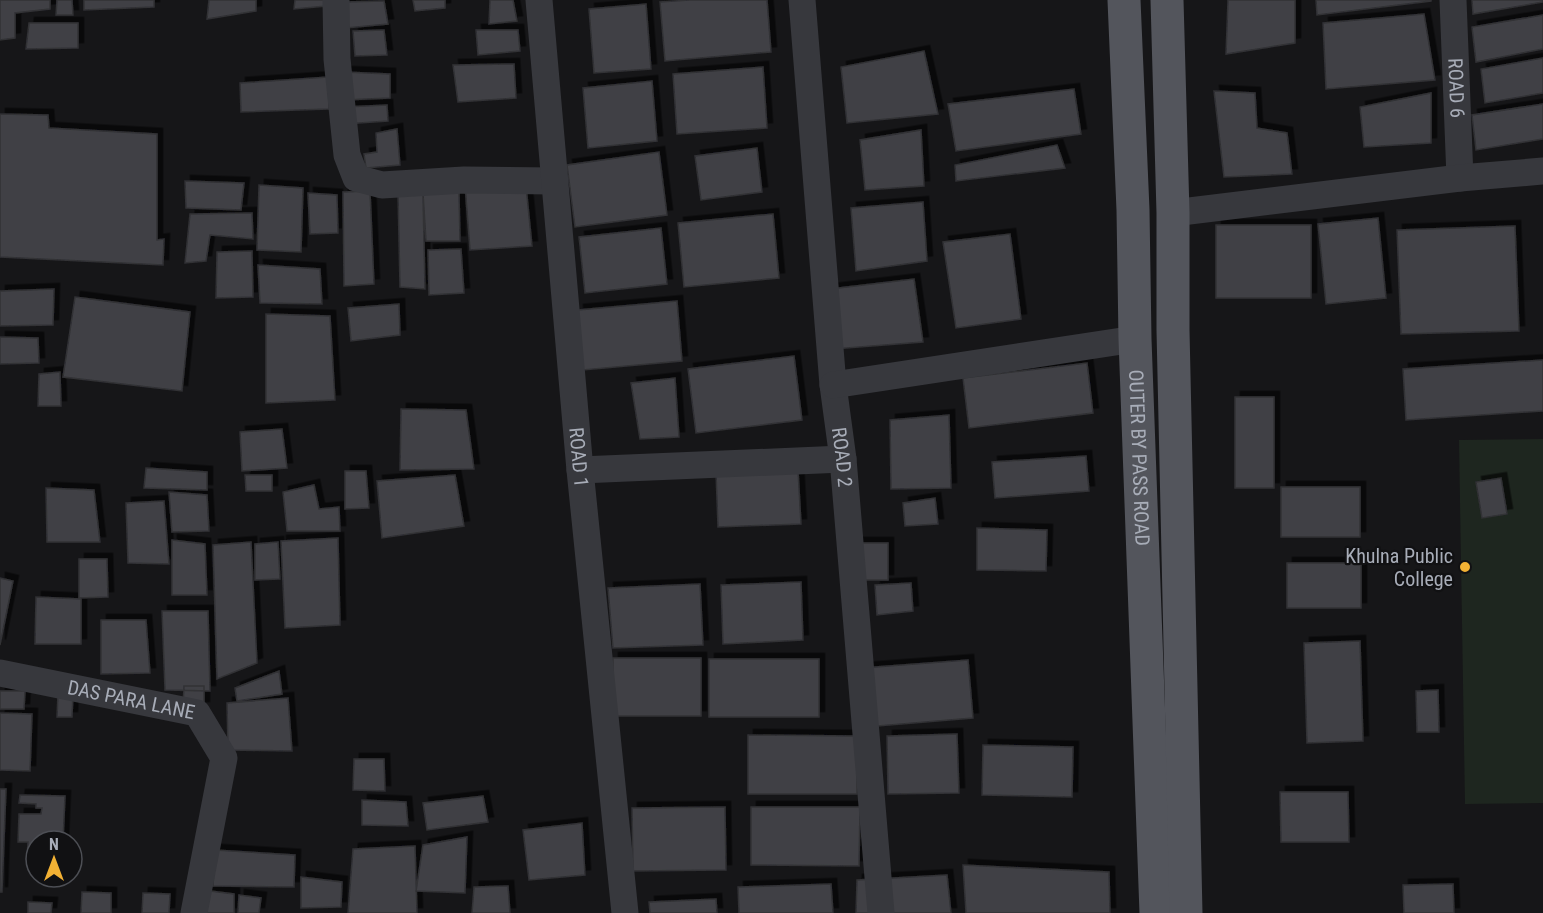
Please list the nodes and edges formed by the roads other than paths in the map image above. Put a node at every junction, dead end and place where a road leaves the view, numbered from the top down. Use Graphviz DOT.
graph roads {
  1 [pos="336,0"];
  2 [pos="539,0"];
  3 [pos="802,0"];
  4 [pos="1124,0"];
  5 [pos="1167,0"];
  6 [pos="1453,0"];
  7 [pos="1543,171"];
  8 [pos="1460,178"];
  9 [pos="555,181"];
  10 [pos="1173,213"];
  11 [pos="1135,339"];
  12 [pos="834,385"];
  13 [pos="843,459"];
  14 [pos="580,470"];
  15 [pos="0,673"];
  16 [pos="194,913"];
  17 [pos="625,913"];
  18 [pos="881,913"];
  19 [pos="1156,913"];
  20 [pos="1186,913"];
  1 -- 9 [label="street"];
  2 -- 9 [label="street, ROAD 1"];
  3 -- 12 [label="street, ROAD 2"];
  4 -- 11 [label="main road, OUTER BY PASS ROAD"];
  5 -- 10 [label="main road, OUTER BY PASS ROAD"];
  6 -- 8 [label="street, ROAD 6"];
  7 -- 8 [label="street"];
  8 -- 10 [label="street"];
  9 -- 14 [label="street, ROAD 1"];
  10 -- 20 [label="main road, OUTER BY PASS ROAD"];
  11 -- 12 [label="street"];
  11 -- 19 [label="main road, OUTER BY PASS ROAD"];
  12 -- 13 [label="street, ROAD 2"];
  13 -- 14 [label="street"];
  13 -- 18 [label="street, ROAD 2"];
  14 -- 17 [label="street, ROAD 1"];
  15 -- 16 [label="street, DAS PARA LANE"];
}
